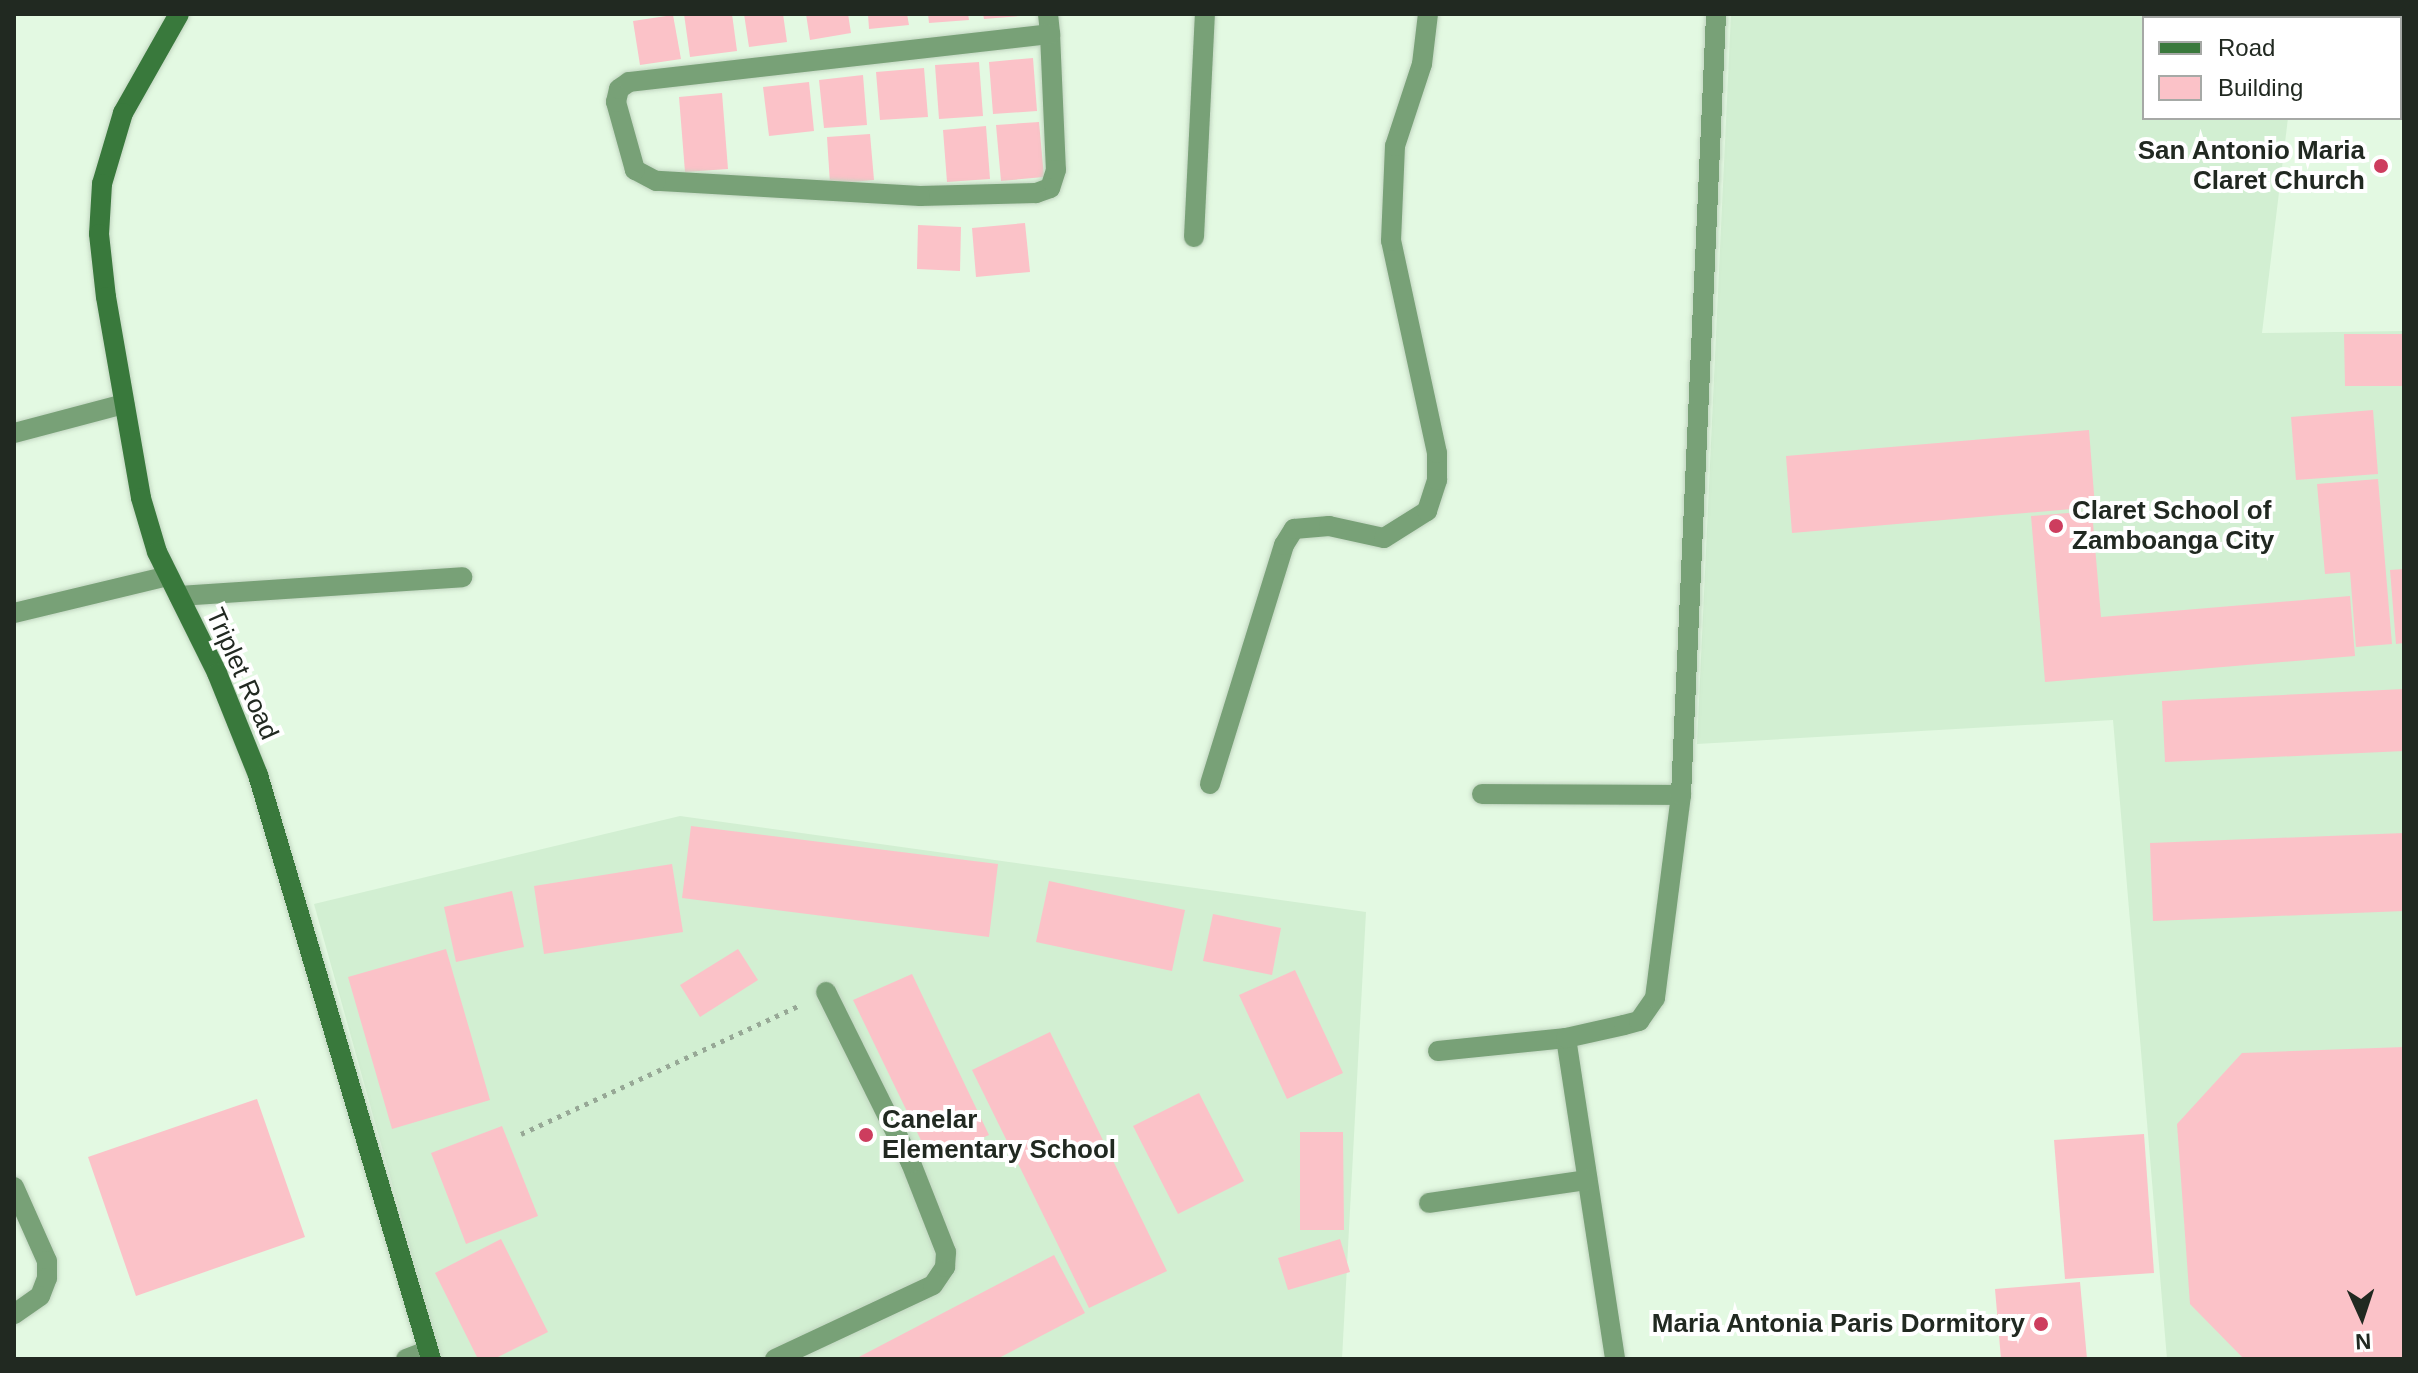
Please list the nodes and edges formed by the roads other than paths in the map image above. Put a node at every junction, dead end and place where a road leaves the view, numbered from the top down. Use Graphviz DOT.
graph roads {
  1 [pos="179,14"];
  2 [pos="1205,14"];
  3 [pos="1428,14"];
  4 [pos="1716,14"];
  5 [pos="1049,24"];
  6 [pos="1194,237"];
  7 [pos="124,404"];
  8 [pos="14,433"];
  9 [pos="168,576"];
  10 [pos="462,577"];
  11 [pos="179,596"];
  12 [pos="14,613"];
  13 [pos="1210,784"];
  14 [pos="1482,794"];
  15 [pos="1681,795"];
  16 [pos="826,992"];
  17 [pos="1566,1038"];
  18 [pos="1438,1051"];
  19 [pos="1586,1180"];
  20 [pos="14,1187"];
  21 [pos="1429,1203"];
  22 [pos="14,1314"];
  23 [pos="429,1355"];
  24 [pos="406,1359"];
  25 [pos="775,1359"];
  26 [pos="1615,1359"];
  1 -- 7 [label="street, Triplet Road"];
  2 -- 6 [label="street"];
  3 -- 13 [label="street"];
  4 -- 15 [label="street"];
  5 -- 5 [label="street"];
  7 -- 8 [label="street"];
  7 -- 9 [label="street, Triplet Road"];
  9 -- 11 [label="street, Triplet Road"];
  9 -- 12 [label="street"];
  10 -- 11 [label="street"];
  11 -- 23 [label="street, Triplet Road"];
  14 -- 15 [label="street"];
  15 -- 17 [label="street"];
  16 -- 25 [label="street"];
  17 -- 18 [label="street"];
  17 -- 19 [label="street"];
  19 -- 21 [label="street"];
  19 -- 26 [label="street"];
  20 -- 22 [label="street"];
  23 -- 24 [label="street"];
}
